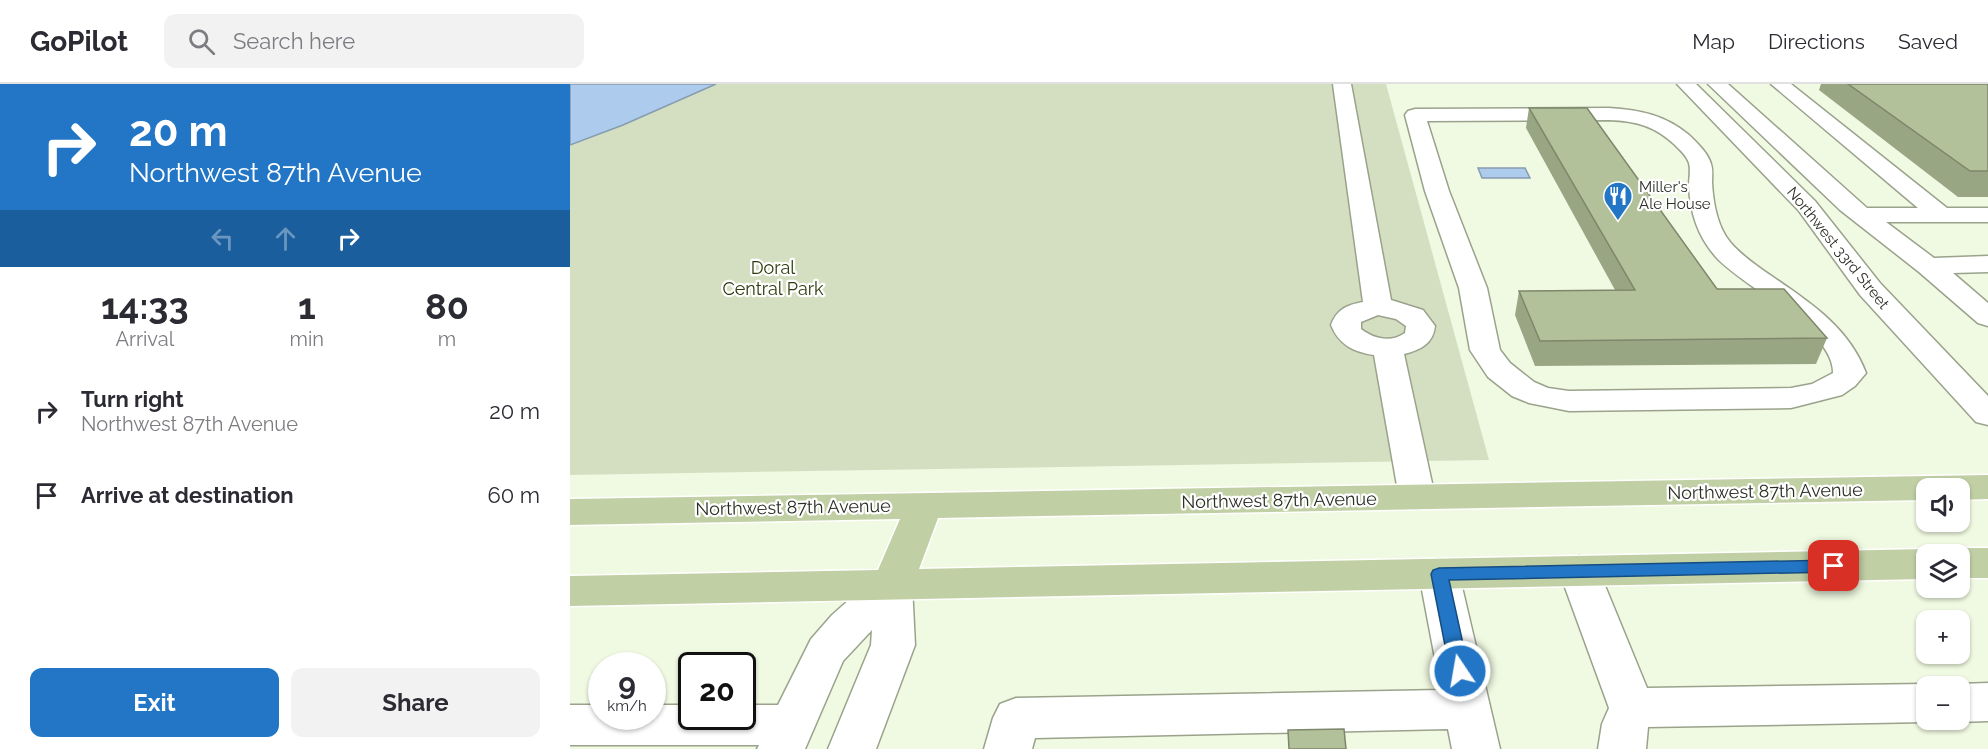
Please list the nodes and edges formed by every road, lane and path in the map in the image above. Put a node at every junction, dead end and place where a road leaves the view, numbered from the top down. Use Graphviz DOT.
graph roads {
  1 [pos="1342,84"];
  2 [pos="1686,84"];
  3 [pos="1717,84"];
  4 [pos="1780,84"];
  5 [pos="1721,152"];
  6 [pos="1790,152"];
  7 [pos="1940,214"];
  8 [pos="1860,215"];
  9 [pos="1988,215"];
  10 [pos="1988,264"];
  11 [pos="1928,266"];
  12 [pos="1378,307"];
  13 [pos="1988,317"];
  14 [pos="1388,348"];
  15 [pos="1988,415"];
  16 [pos="1988,487"];
  17 [pos="1417,498"];
  18 [pos="925,505"];
  19 [pos="570,512"];
  20 [pos="1970,563"];
  21 [pos="1988,563"];
  22 [pos="1916,564"];
  23 [pos="1579,571"];
  24 [pos="1439,574"];
  25 [pos="892,585"];
  26 [pos="570,591"];
  27 [pos="1988,702"];
  28 [pos="1970,703"];
  29 [pos="1916,704"];
  30 [pos="570,725"];
  31 [pos="1472,729"];
  32 [pos="1627,729"];
  33 [pos="786,737"];
  34 [pos="852,749"];
  35 [pos="1008,749"];
  1 -- 12 [label="street"];
  2 -- 5 [label="street, Northwest 33rd Street"];
  3 -- 6 [label="street, Northwest 33rd Street"];
  4 -- 7 [label="street"];
  5 -- 5 [label="street"];
  5 -- 6 [label="street"];
  5 -- 15 [label="street, Northwest 33rd Street"];
  6 -- 8 [label="street, Northwest 33rd Street"];
  7 -- 8 [label="street"];
  7 -- 9 [label="street"];
  8 -- 11 [label="street, Northwest 33rd Street"];
  10 -- 11 [label="street"];
  11 -- 13 [label="street, Northwest 33rd Street"];
  12 -- 14 [label="street"];
  12 -- 14 [label="street"];
  14 -- 17 [label="street"];
  16 -- 17 [label="main road, Northwest 87th Avenue"];
  17 -- 18 [label="main road, Northwest 87th Avenue"];
  18 -- 19 [label="main road, Northwest 87th Avenue"];
  18 -- 25 [label="main road"];
  20 -- 21 [label="main road"];
  22 -- 23 [label="main road"];
  23 -- 24 [label="main road"];
  23 -- 32 [label="street"];
  24 -- 25 [label="main road"];
  24 -- 31 [label="street"];
  25 -- 26 [label="main road"];
  25 -- 33 [label="street"];
  25 -- 34 [label="street"];
  27 -- 28 [label="street"];
  29 -- 32 [label="street"];
  30 -- 33 [label="street"];
  31 -- 35 [label="street"];
}
